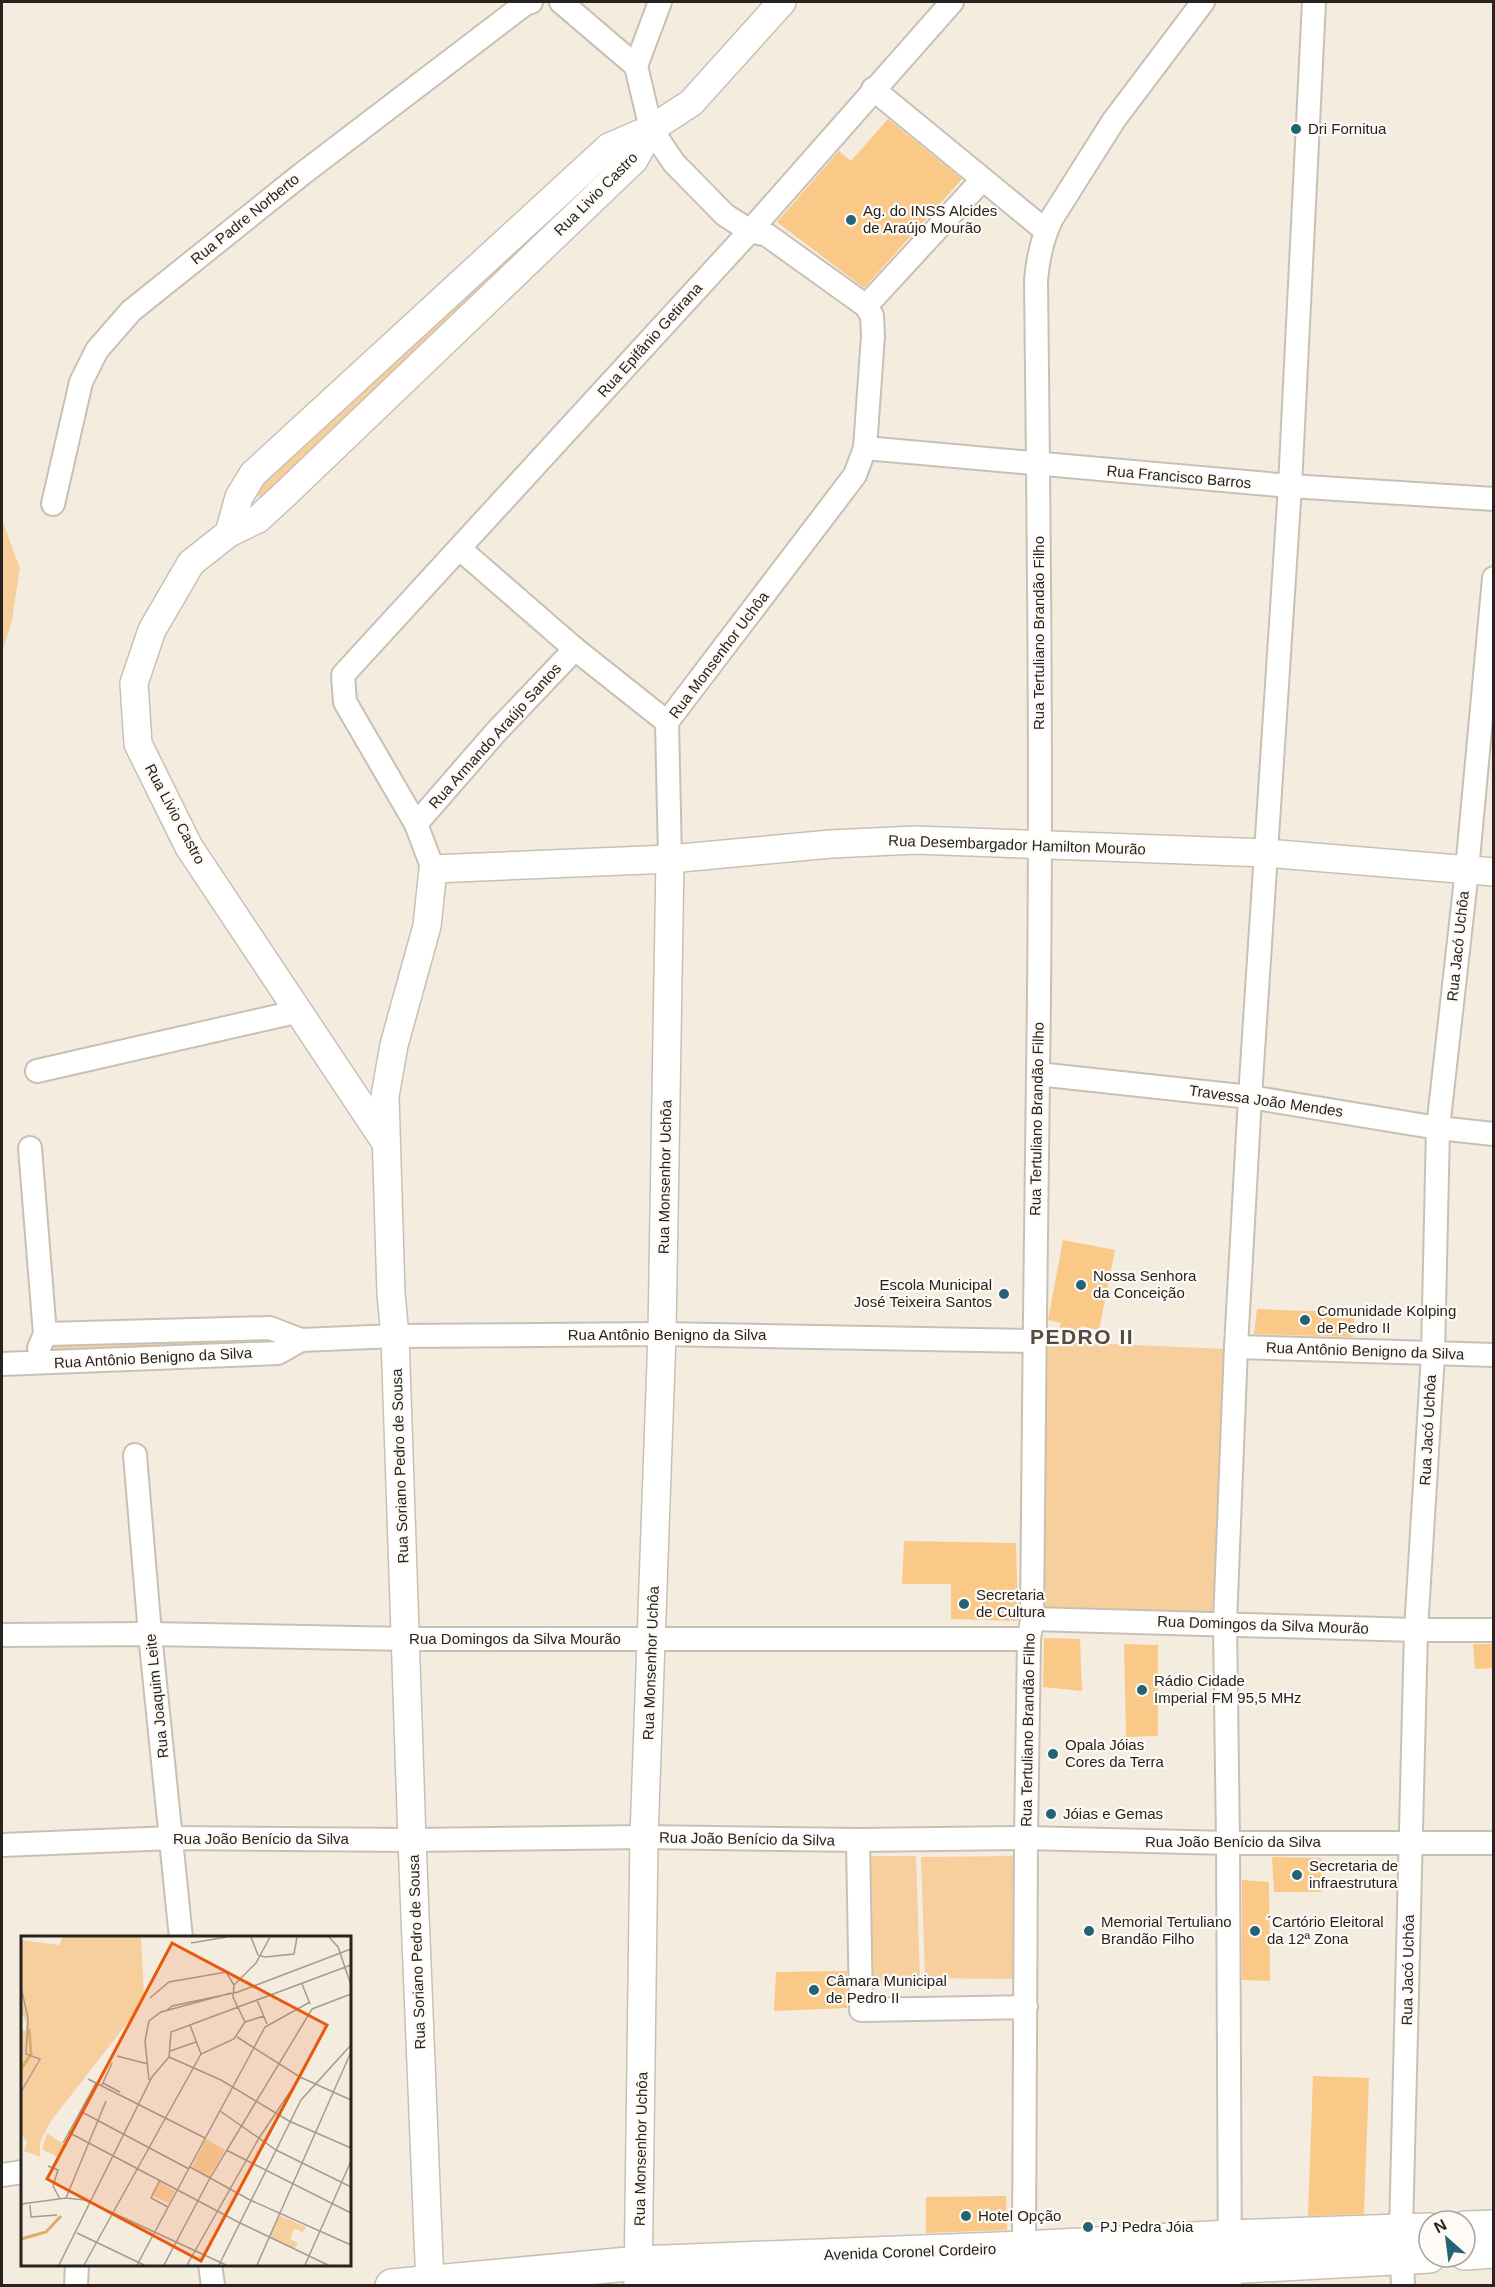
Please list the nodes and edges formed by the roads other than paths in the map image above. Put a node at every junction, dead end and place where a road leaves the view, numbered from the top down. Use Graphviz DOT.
graph roads {
  1 [pos="531,2"];
  2 [pos="561,2"];
  3 [pos="660,2"];
  4 [pos="782,2"];
  5 [pos="952,2"];
  6 [pos="1203,2"];
  7 [pos="1314,2"];
  8 [pos="636,66"];
  9 [pos="873,89"];
  10 [pos="651,129"];
  11 [pos="982,180"];
  12 [pos="750,231"];
  13 [pos="1046,231"];
  14 [pos="866,306"];
  15 [pos="865,448"];
  16 [pos="1039,464"];
  17 [pos="1290,486"];
  18 [pos="1494,500"];
  19 [pos="53,504"];
  20 [pos="229,533"];
  21 [pos="460,549"];
  22 [pos="1494,578"];
  23 [pos="575,649"];
  24 [pos="343,675"];
  25 [pos="667,722"];
  26 [pos="416,824"];
  27 [pos="1039,845"];
  28 [pos="1266,853"];
  29 [pos="670,860"];
  30 [pos="433,870"];
  31 [pos="1467,870"];
  32 [pos="1494,872"];
  33 [pos="300,1011"];
  34 [pos="37,1071"];
  35 [pos="1038,1074"];
  36 [pos="1250,1097"];
  37 [pos="1438,1128"];
  38 [pos="1494,1134"];
  39 [pos="387,1144"];
  40 [pos="30,1148"];
  41 [pos="45,1334"];
  42 [pos="662,1334"];
  43 [pos="395,1336"];
  44 [pos="301,1340"];
  45 [pos="1033,1341"];
  46 [pos="1236,1347"];
  47 [pos="1433,1354"];
  48 [pos="1494,1354"];
  49 [pos="46,1363"];
  50 [pos="2,1364"];
  51 [pos="135,1455"];
  52 [pos="1225,1623"];
  53 [pos="1031,1629"];
  54 [pos="1416,1630"];
  55 [pos="1494,1630"];
  56 [pos="150,1634"];
  57 [pos="2,1635"];
  58 [pos="406,1639"];
  59 [pos="652,1639"];
  60 [pos="644,1837"];
  61 [pos="172,1838"];
  62 [pos="1026,1838"];
  63 [pos="412,1840"];
  64 [pos="858,1840"];
  65 [pos="1411,1842"];
  66 [pos="1228,1843"];
  67 [pos="1494,1843"];
  68 [pos="2,1845"];
  69 [pos="181,1936"];
  70 [pos="1026,2007"];
  71 [pos="21,2172"];
  72 [pos="2,2175"];
  73 [pos="1494,2227"];
  74 [pos="1477,2228"];
  75 [pos="1494,2251"];
  76 [pos="1413,2252"];
  77 [pos="1477,2252"];
  78 [pos="1230,2263"];
  79 [pos="77,2266"];
  80 [pos="210,2266"];
  81 [pos="1024,2270"];
  82 [pos="644,2278"];
  83 [pos="430,2284"];
  84 [pos="76,2286"];
  85 [pos="213,2286"];
  86 [pos="392,2286"];
  1 -- 19 [label="street, Rua Padre Norberto"];
  2 -- 8 [label="street"];
  3 -- 8 [label="street"];
  4 -- 10 [label="street"];
  5 -- 9 [label="street, Rua Epifânio Getirana"];
  6 -- 13 [label="street, Rua Tertuliano Brandão Filho"];
  7 -- 17 [label="street"];
  8 -- 10 [label="street"];
  9 -- 11 [label="street"];
  9 -- 12 [label="street, Rua Epifânio Getirana"];
  10 -- 12 [label="street"];
  10 -- 20 [label="street, Rua Livio Castro"];
  10 -- 20 [label="street, Rua Livio Castro"];
  11 -- 13 [label="street"];
  11 -- 14 [label="street"];
  12 -- 14 [label="street"];
  12 -- 21 [label="street, Rua Epifânio Getirana"];
  13 -- 16 [label="street, Rua Tertuliano Brandão Filho"];
  14 -- 15 [label="street, Rua Monsenhor Uchôa"];
  15 -- 16 [label="street, Rua Francisco Barros"];
  15 -- 25 [label="street, Rua Monsenhor Uchôa"];
  16 -- 17 [label="street, Rua Francisco Barros"];
  16 -- 27 [label="street, Rua Tertuliano Brandão Filho"];
  17 -- 18 [label="street, Rua Francisco Barros"];
  17 -- 28 [label="street"];
  20 -- 33 [label="street, Rua Livio Castro"];
  21 -- 23 [label="street"];
  21 -- 24 [label="street, Rua Epifânio Getirana"];
  22 -- 31 [label="street, Rua Jacó Uchôa"];
  23 -- 25 [label="street"];
  23 -- 26 [label="street, Rua Armando Araújo Santos"];
  24 -- 26 [label="street, Rua Soriano Pedro de Sousa"];
  25 -- 29 [label="street, Rua Monsenhor Uchôa"];
  26 -- 30 [label="street, Rua Soriano Pedro de Sousa"];
  27 -- 28 [label="street, Rua Desembargador Hamilton Mourão"];
  27 -- 29 [label="street, Rua Desembargador Hamilton Mourão"];
  27 -- 35 [label="street, Rua Tertuliano Brandão Filho"];
  28 -- 31 [label="street, Rua Desembargador Hamilton Mourão"];
  28 -- 36 [label="street"];
  29 -- 30 [label="street, Rua Desembargador Hamilton Mourão"];
  29 -- 42 [label="street, Rua Monsenhor Uchôa"];
  30 -- 39 [label="street, Rua Soriano Pedro de Sousa"];
  31 -- 32 [label="street, Rua Desembargador Hamilton Mourão"];
  31 -- 37 [label="street, Rua Jacó Uchôa"];
  33 -- 34 [label="street"];
  33 -- 39 [label="street, Rua Livio Castro"];
  35 -- 36 [label="street, Travessa João Mendes"];
  35 -- 45 [label="street, Rua Tertuliano Brandão Filho"];
  36 -- 37 [label="street, Travessa João Mendes"];
  36 -- 46 [label="street"];
  37 -- 38 [label="street, Travessa João Mendes"];
  37 -- 47 [label="street, Rua Jacó Uchôa"];
  39 -- 43 [label="street, Rua Soriano Pedro de Sousa"];
  40 -- 41 [label="street"];
  41 -- 44 [label="street, Rua Antônio Benigno da Silva"];
  41 -- 49 [label="street"];
  42 -- 43 [label="street, Rua Antônio Benigno da Silva"];
  42 -- 45 [label="street, Rua Antônio Benigno da Silva"];
  42 -- 59 [label="street, Rua Monsenhor Uchôa"];
  43 -- 44 [label="street, Rua Antônio Benigno da Silva"];
  43 -- 58 [label="street, Rua Soriano Pedro de Sousa"];
  44 -- 49 [label="street, Rua Antônio Benigno da Silva"];
  45 -- 53 [label="street, Rua Tertuliano Brandão Filho"];
  46 -- 47 [label="street, Rua Antônio Benigno da Silva"];
  46 -- 52 [label="street"];
  47 -- 48 [label="street, Rua Antônio Benigno da Silva"];
  47 -- 54 [label="street, Rua Jacó Uchôa"];
  49 -- 50 [label="street, Rua Antônio Benigno da Silva"];
  51 -- 56 [label="street, Rua Joaquim Leite"];
  52 -- 53 [label="street, Rua Domingos da Silva Mourão"];
  52 -- 54 [label="street, Rua Domingos da Silva Mourão"];
  52 -- 66 [label="street"];
  53 -- 59 [label="street, Rua Domingos da Silva Mourão"];
  53 -- 62 [label="street, Rua Tertuliano Brandão Filho"];
  54 -- 55 [label="street, Rua Domingos da Silva Mourão"];
  54 -- 65 [label="street, Rua Jacó Uchôa"];
  56 -- 57 [label="street, Rua Domingos da Silva Mourão"];
  56 -- 58 [label="street, Rua Domingos da Silva Mourão"];
  56 -- 61 [label="street, Rua Joaquim Leite"];
  58 -- 59 [label="street, Rua Domingos da Silva Mourão"];
  58 -- 63 [label="street, Rua Soriano Pedro de Sousa"];
  59 -- 60 [label="street, Rua Monsenhor Uchôa"];
  60 -- 63 [label="street, Rua João Benício da Silva"];
  60 -- 64 [label="street, Rua João Benício da Silva"];
  60 -- 82 [label="street, Rua Monsenhor Uchôa"];
  61 -- 63 [label="street, Rua João Benício da Silva"];
  61 -- 68 [label="street, Rua João Benício da Silva"];
  61 -- 69 [label="street, Rua Joaquim Leite"];
  62 -- 64 [label="street, Rua João Benício da Silva"];
  62 -- 66 [label="street, Rua João Benício da Silva"];
  62 -- 70 [label="street, Rua Tertuliano Brandão Filho"];
  63 -- 83 [label="street, Rua Soriano Pedro de Sousa"];
  64 -- 70 [label="street"];
  65 -- 66 [label="street, Rua João Benício da Silva"];
  65 -- 67 [label="street, Rua João Benício da Silva"];
  65 -- 76 [label="street, Rua Jacó Uchôa"];
  66 -- 78 [label="street"];
  70 -- 81 [label="street, Rua Tertuliano Brandão Filho"];
  71 -- 72 [label="street"];
  73 -- 74 [label="main road"];
  75 -- 77 [label="main road"];
  76 -- 78 [label="main road, Avenida Coronel Cordeiro"];
  78 -- 81 [label="main road, Avenida Coronel Cordeiro"];
  79 -- 84 [label="street"];
  80 -- 85 [label="street"];
  81 -- 82 [label="main road, Avenida Coronel Cordeiro"];
  82 -- 83 [label="main road, Avenida Coronel Cordeiro"];
  83 -- 86 [label="main road, Avenida Coronel Cordeiro"];
}
